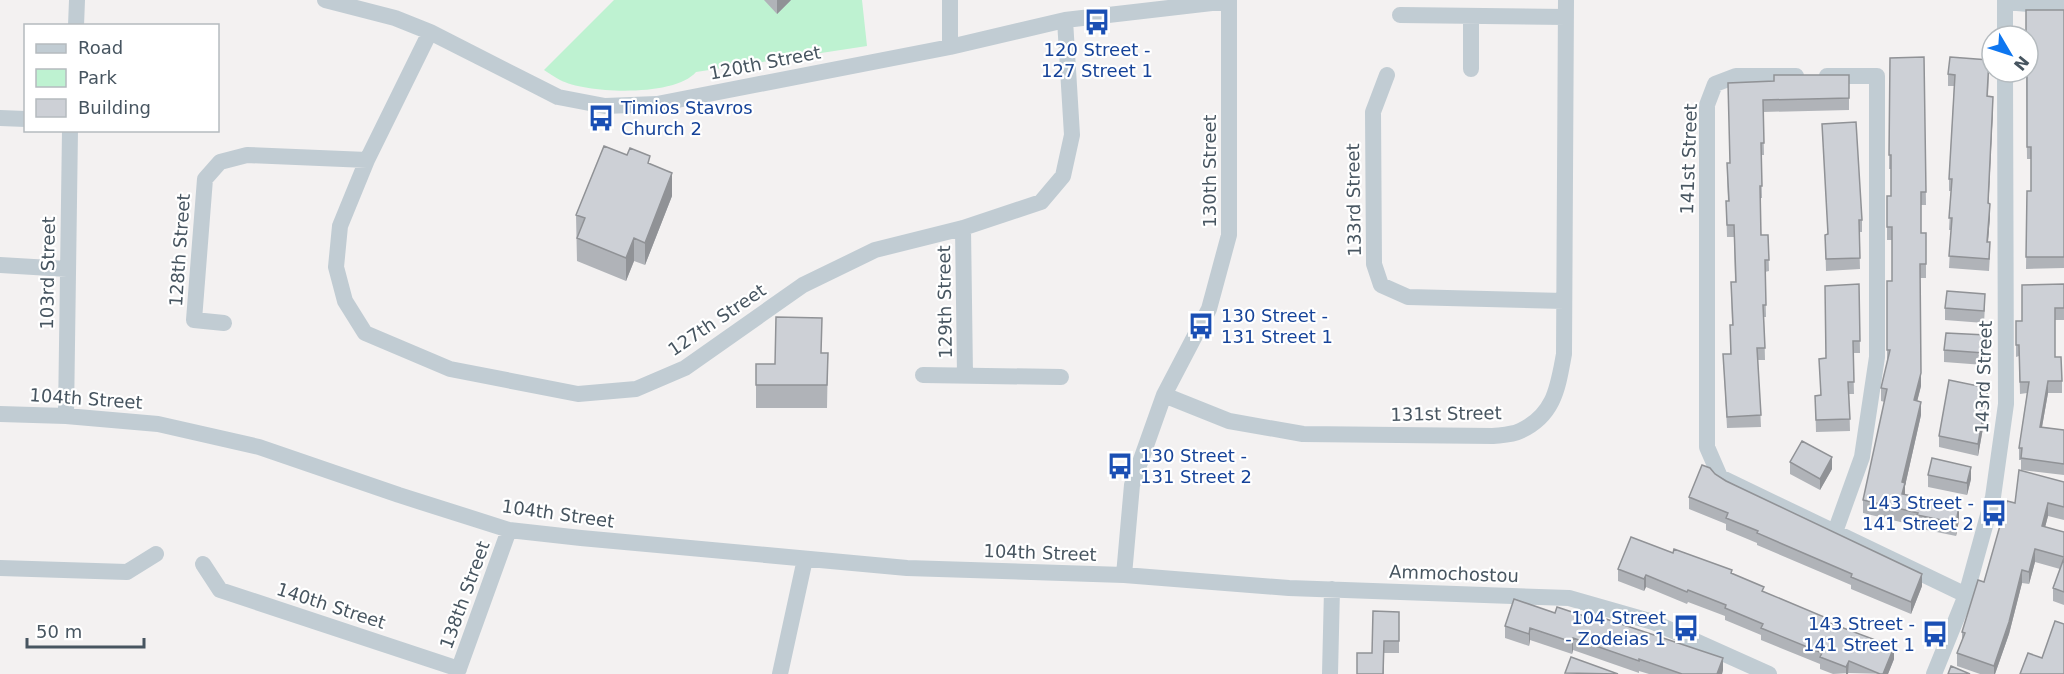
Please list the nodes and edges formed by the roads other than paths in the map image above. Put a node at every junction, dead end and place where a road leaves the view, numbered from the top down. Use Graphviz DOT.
graph roads {
  1 [pos="77,0"];
  2 [pos="325,0"];
  3 [pos="950,0"];
  4 [pos="1229,0"];
  5 [pos="2005,1"];
  6 [pos="2064,7"];
  7 [pos="1566,8"];
  8 [pos="1400,15"];
  9 [pos="1471,17"];
  10 [pos="1065,20"];
  11 [pos="76,24"];
  12 [pos="2005,24"];
  13 [pos="430,32"];
  14 [pos="950,47"];
  15 [pos="1471,69"];
  16 [pos="1387,75"];
  17 [pos="2005,84"];
  18 [pos="0,118"];
  19 [pos="24,119"];
  20 [pos="70,132"];
  21 [pos="367,160"];
  22 [pos="963,228"];
  23 [pos="0,265"];
  24 [pos="67,269"];
  25 [pos="1564,301"];
  26 [pos="224,323"];
  27 [pos="922,375"];
  28 [pos="965,375"];
  29 [pos="1060,377"];
  30 [pos="1164,395"];
  31 [pos="0,414"];
  32 [pos="66,416"];
  33 [pos="509,530"];
  34 [pos="1835,532"];
  35 [pos="156,554"];
  36 [pos="805,558"];
  37 [pos="202,564"];
  38 [pos="0,568"];
  39 [pos="1124,575"];
  40 [pos="1332,589"];
  41 [pos="1966,595"];
  42 [pos="1739,668"];
  43 [pos="458,671"];
  44 [pos="780,674"];
  45 [pos="1330,674"];
  46 [pos="1769,674"];
  47 [pos="1935,674"];
  1 -- 11 [label="street"];
  2 -- 13 [label="street, 120th Street"];
  3 -- 14 [label="street"];
  4 -- 10 [label="street, 120th Street"];
  4 -- 30 [label="street, 130th Street"];
  5 -- 6 [label="street"];
  5 -- 12 [label="street"];
  7 -- 9 [label="street, 131st Street"];
  7 -- 25 [label="street, 131st Street"];
  8 -- 9 [label="street, 131st Street"];
  9 -- 15 [label="street"];
  10 -- 14 [label="street, 120th Street"];
  10 -- 22 [label="street, 127th Street"];
  13 -- 14 [label="street, 120th Street"];
  13 -- 21 [label="street, 127th Street"];
  16 -- 25 [label="street, 133rd Street"];
  17 -- 41 [label="street, 143rd Street"];
  18 -- 19 [label="street"];
  20 -- 24 [label="street, 103rd Street"];
  21 -- 22 [label="street, 127th Street"];
  21 -- 26 [label="street, 128th Street"];
  22 -- 28 [label="street, 129th Street"];
  23 -- 24 [label="street"];
  24 -- 32 [label="street, 103rd Street"];
  25 -- 30 [label="street, 131st Street"];
  27 -- 28 [label="street, 129th Street"];
  28 -- 29 [label="street, 129th Street"];
  30 -- 39 [label="street, 130th Street"];
  31 -- 32 [label="street, 104th Street"];
  32 -- 33 [label="street, 104th Street"];
  33 -- 36 [label="street, 104th Street"];
  33 -- 43 [label="street, 138th Street"];
  34 -- 34 [label="street, 141st Street"];
  34 -- 41 [label="street, 141st Street"];
  35 -- 38 [label="street"];
  36 -- 39 [label="street, 104th Street"];
  36 -- 44 [label="street"];
  37 -- 43 [label="street, 140th Street"];
  39 -- 40 [label="street, Ammochostou"];
  40 -- 42 [label="street, Ammochostou"];
  40 -- 45 [label="street"];
  41 -- 47 [label="street, 143rd Street"];
  42 -- 46 [label="street, Ammochostou"];
}
